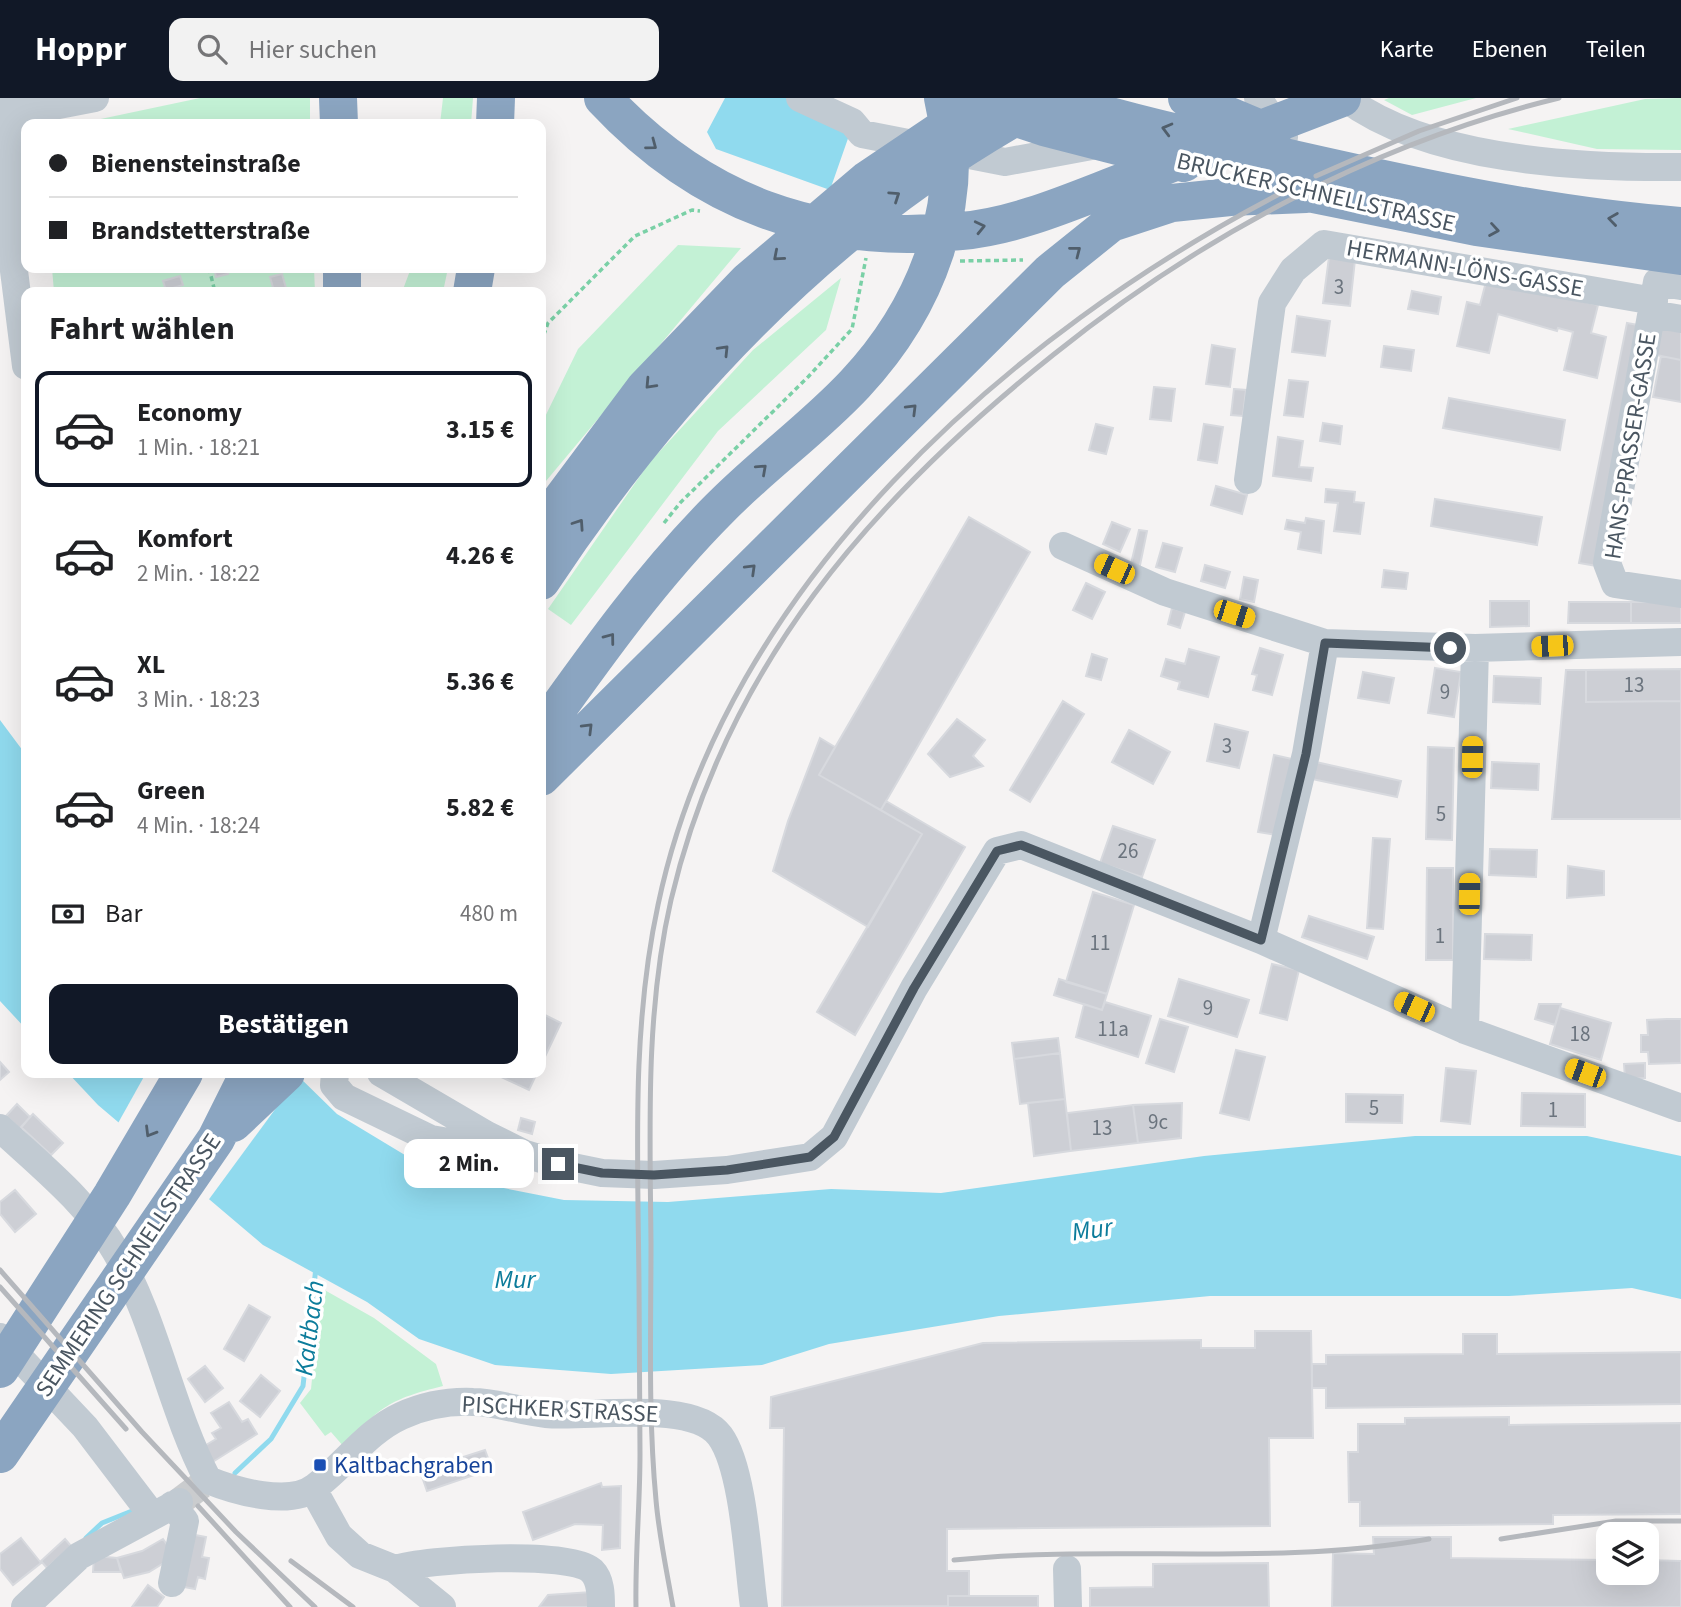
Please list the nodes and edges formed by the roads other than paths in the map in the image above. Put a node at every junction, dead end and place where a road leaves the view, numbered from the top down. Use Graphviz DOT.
graph roads {
  1 [pos="94,98"];
  2 [pos="338,98"];
  3 [pos="496,98"];
  4 [pos="603,98"];
  5 [pos="800,98"];
  6 [pos="943,98"];
  7 [pos="957,98"];
  8 [pos="989,98"];
  9 [pos="1050,98"];
  10 [pos="1187,98"];
  11 [pos="1258,98"];
  12 [pos="1343,98"];
  13 [pos="11,106"];
  14 [pos="339,119"];
  15 [pos="495,119"];
  16 [pos="1286,140"];
  17 [pos="1106,143"];
  18 [pos="1681,167"];
  19 [pos="1377,178"];
  20 [pos="1306,194"];
  21 [pos="1681,226"];
  22 [pos="1665,288"];
  23 [pos="1681,319"];
  24 [pos="21,326"];
  25 [pos="1248,480"];
  26 [pos="546,520"];
  27 [pos="1063,546"];
  28 [pos="546,574"];
  29 [pos="1681,594"];
  30 [pos="1681,642"];
  31 [pos="1325,643"];
  32 [pos="1475,648"];
  33 [pos="546,725"];
  34 [pos="546,772"];
  35 [pos="1261,940"];
  36 [pos="1465,1030"];
  37 [pos="181,1078"];
  38 [pos="246,1078"];
  39 [pos="281,1078"];
  40 [pos="335,1078"];
  41 [pos="390,1078"];
  42 [pos="1681,1108"];
  43 [pos="362,1124"];
  44 [pos="0,1128"];
  45 [pos="405,1128"];
  46 [pos="487,1135"];
  47 [pos="216,1139"];
  48 [pos="1,1357"];
  49 [pos="0,1454"];
  50 [pos="313,1489"];
  51 [pos="167,1507"];
  52 [pos="395,1569"];
  53 [pos="1067,1569"];
  54 [pos="172,1583"];
  55 [pos="25,1607"];
  56 [pos="442,1607"];
  57 [pos="601,1607"];
  58 [pos="754,1607"];
  59 [pos="1068,1607"];
  1 -- 13 [label="street"];
  2 -- 14 [label="highway"];
  3 -- 15 [label="highway"];
  4 -- 12 [label="highway, one-way"];
  5 -- 17 [label="street"];
  33 -- 6 [label="highway, one-way"];
  7 -- 17 [label="highway, BRUCKER SCHNELLSTRASSE"];
  8 -- 26 [label="highway, one-way"];
  19 -- 9 [label="highway, BRUCKER SCHNELLSTRASSE, one-way"];
  28 -- 9 [label="highway, one-way"];
  10 -- 16 [label="highway"];
  11 -- 16 [label="street"];
  12 -- 18 [label="street"];
  13 -- 24 [label="street"];
  16 -- 19 [label="highway"];
  17 -- 20 [label="highway, BRUCKER SCHNELLSTRASSE"];
  21 -- 19 [label="highway, BRUCKER SCHNELLSTRASSE, one-way"];
  20 -- 22 [label="highway, BRUCKER SCHNELLSTRASSE, one-way"];
  34 -- 20 [label="highway, one-way"];
  22 -- 23 [label="street, HERMANN-LÖNS-GASSE"];
  22 -- 25 [label="street, HERMANN-LÖNS-GASSE"];
  22 -- 29 [label="street, HANS-PRASSER-GASSE"];
  27 -- 31 [label="street"];
  30 -- 32 [label="street"];
  31 -- 32 [label="street"];
  31 -- 35 [label="street"];
  32 -- 36 [label="street"];
  35 -- 36 [label="street"];
  35 -- 46 [label="street"];
  36 -- 42 [label="street"];
  37 -- 48 [label="highway, SEMMERING SCHNELLSTRASSE, one-way"];
  38 -- 47 [label="highway, SEMMERING SCHNELLSTRASSE"];
  39 -- 47 [label="highway"];
  40 -- 45 [label="street"];
  41 -- 46 [label="street"];
  43 -- 45 [label="street"];
  44 -- 50 [label="street"];
  45 -- 46 [label="street"];
  47 -- 49 [label="highway, SEMMERING SCHNELLSTRASSE"];
  48 -- 51 [label="street"];
  50 -- 52 [label="street"];
  50 -- 58 [label="street, PISCHKER STRASSE"];
  51 -- 54 [label="street"];
  51 -- 55 [label="street"];
  52 -- 56 [label="street"];
  52 -- 57 [label="street"];
  53 -- 59 [label="street"];
}
